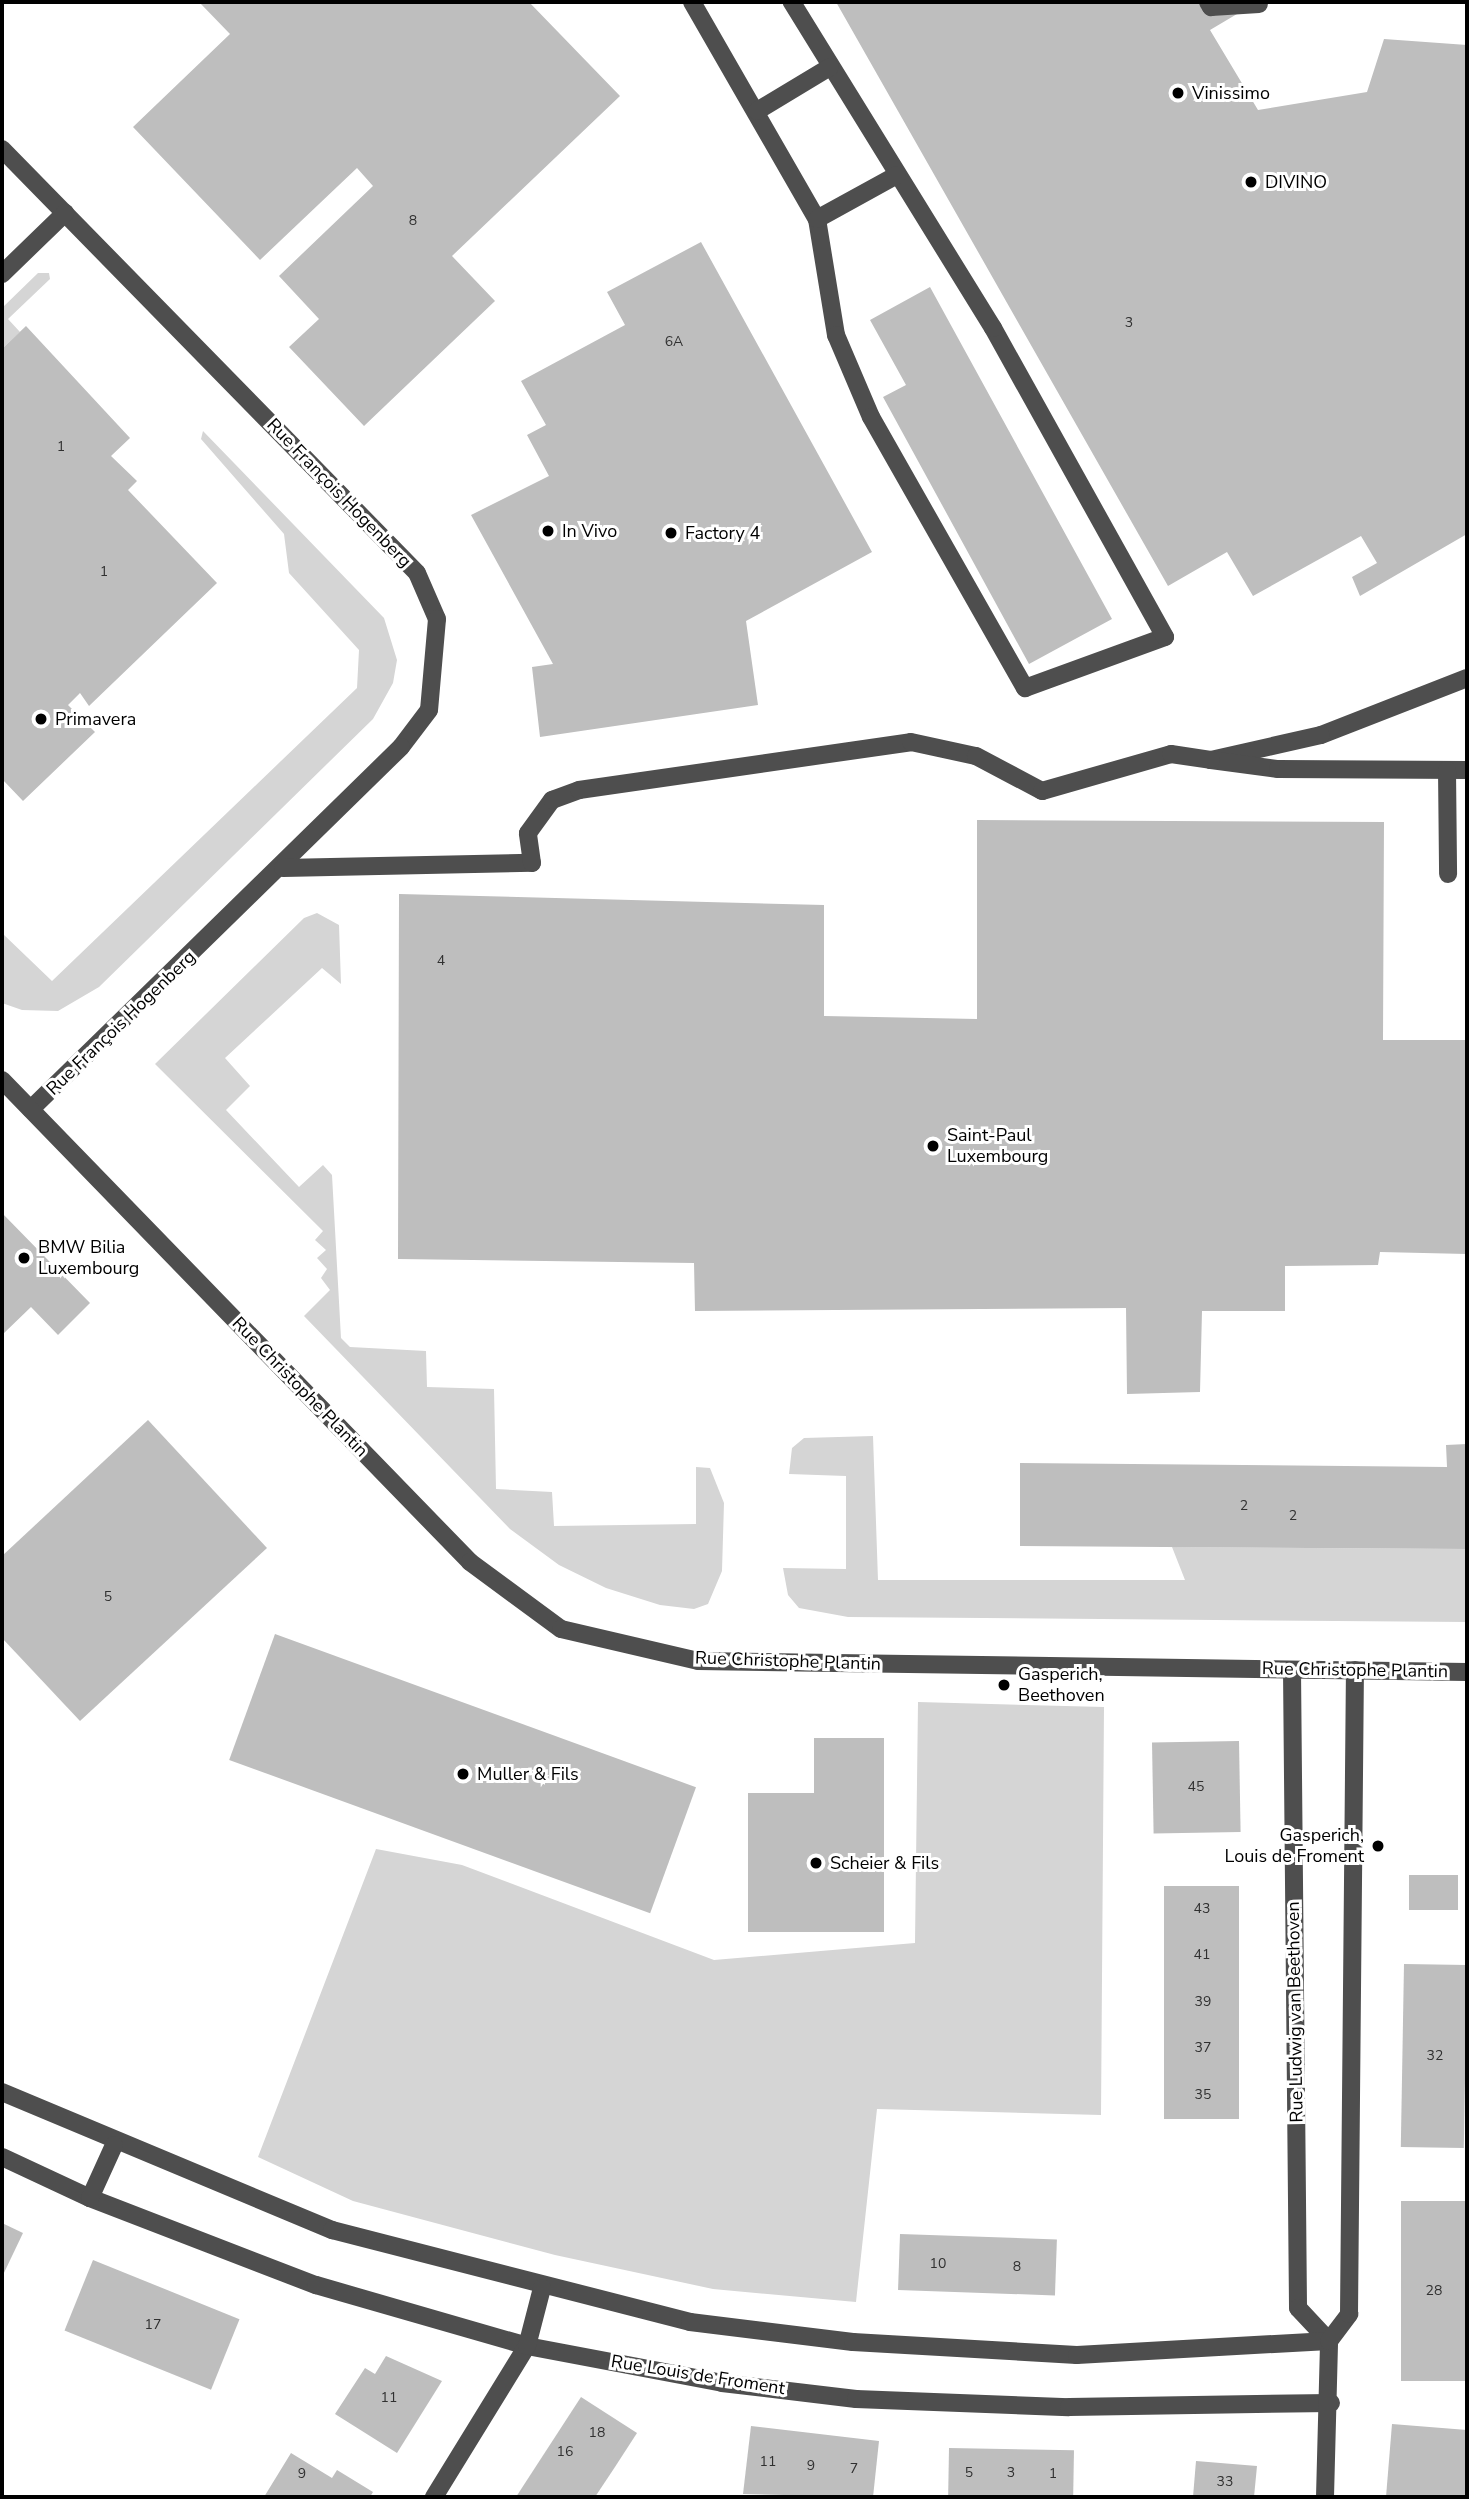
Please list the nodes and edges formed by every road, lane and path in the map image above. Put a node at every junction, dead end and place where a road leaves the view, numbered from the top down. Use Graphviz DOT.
graph roads {
  1 [pos="692,2"];
  2 [pos="792,2"];
  3 [pos="1209,2"];
  4 [pos="1259,4"];
  5 [pos="830,67"];
  6 [pos="757,111"];
  7 [pos="2,149"];
  8 [pos="897,175"];
  9 [pos="65,214"];
  10 [pos="817,219"];
  11 [pos="2,274"];
  12 [pos="1467,678"];
  13 [pos="1211,760"];
  14 [pos="1447,770"];
  15 [pos="1467,770"];
  16 [pos="283,868"];
  17 [pos="1448,874"];
  18 [pos="2,1080"];
  19 [pos="31,1109"];
  20 [pos="1292,1670"];
  21 [pos="1355,1670"];
  22 [pos="1467,1672"];
  23 [pos="2,2092"];
  24 [pos="114,2144"];
  25 [pos="2,2157"];
  26 [pos="90,2198"];
  27 [pos="541,2288"];
  28 [pos="1329,2341"];
  29 [pos="527,2346"];
  30 [pos="1331,2403"];
  31 [pos="434,2497"];
  32 [pos="1325,2497"];
  1 -- 6 [label="street"];
  2 -- 5 [label="street"];
  3 -- 4 [label="street"];
  5 -- 6 [label="street"];
  5 -- 8 [label="street"];
  6 -- 10 [label="street"];
  7 -- 9 [label="street, Rue François Hogenberg"];
  8 -- 10 [label="street"];
  8 -- 10 [label="street"];
  9 -- 11 [label="street"];
  9 -- 16 [label="street, Rue François Hogenberg"];
  12 -- 13 [label="street"];
  13 -- 14 [label="street"];
  13 -- 16 [label="street"];
  14 -- 15 [label="street"];
  14 -- 17 [label="street"];
  16 -- 19 [label="street, Rue François Hogenberg"];
  18 -- 19 [label="street, Rue Christophe Plantin"];
  19 -- 20 [label="street, Rue Christophe Plantin"];
  20 -- 21 [label="street, Rue Christophe Plantin"];
  20 -- 28 [label="street, Rue Ludwig van Beethoven"];
  21 -- 22 [label="street, Rue Christophe Plantin"];
  21 -- 28 [label="street"];
  23 -- 24 [label="street"];
  24 -- 26 [label="street"];
  24 -- 27 [label="street"];
  25 -- 26 [label="street, Rue Louis de Froment"];
  26 -- 29 [label="street, Rue Louis de Froment"];
  27 -- 28 [label="street"];
  27 -- 29 [label="street"];
  28 -- 30 [label="street"];
  29 -- 30 [label="street, Rue Louis de Froment"];
  29 -- 31 [label="street"];
  30 -- 32 [label="street"];
}
